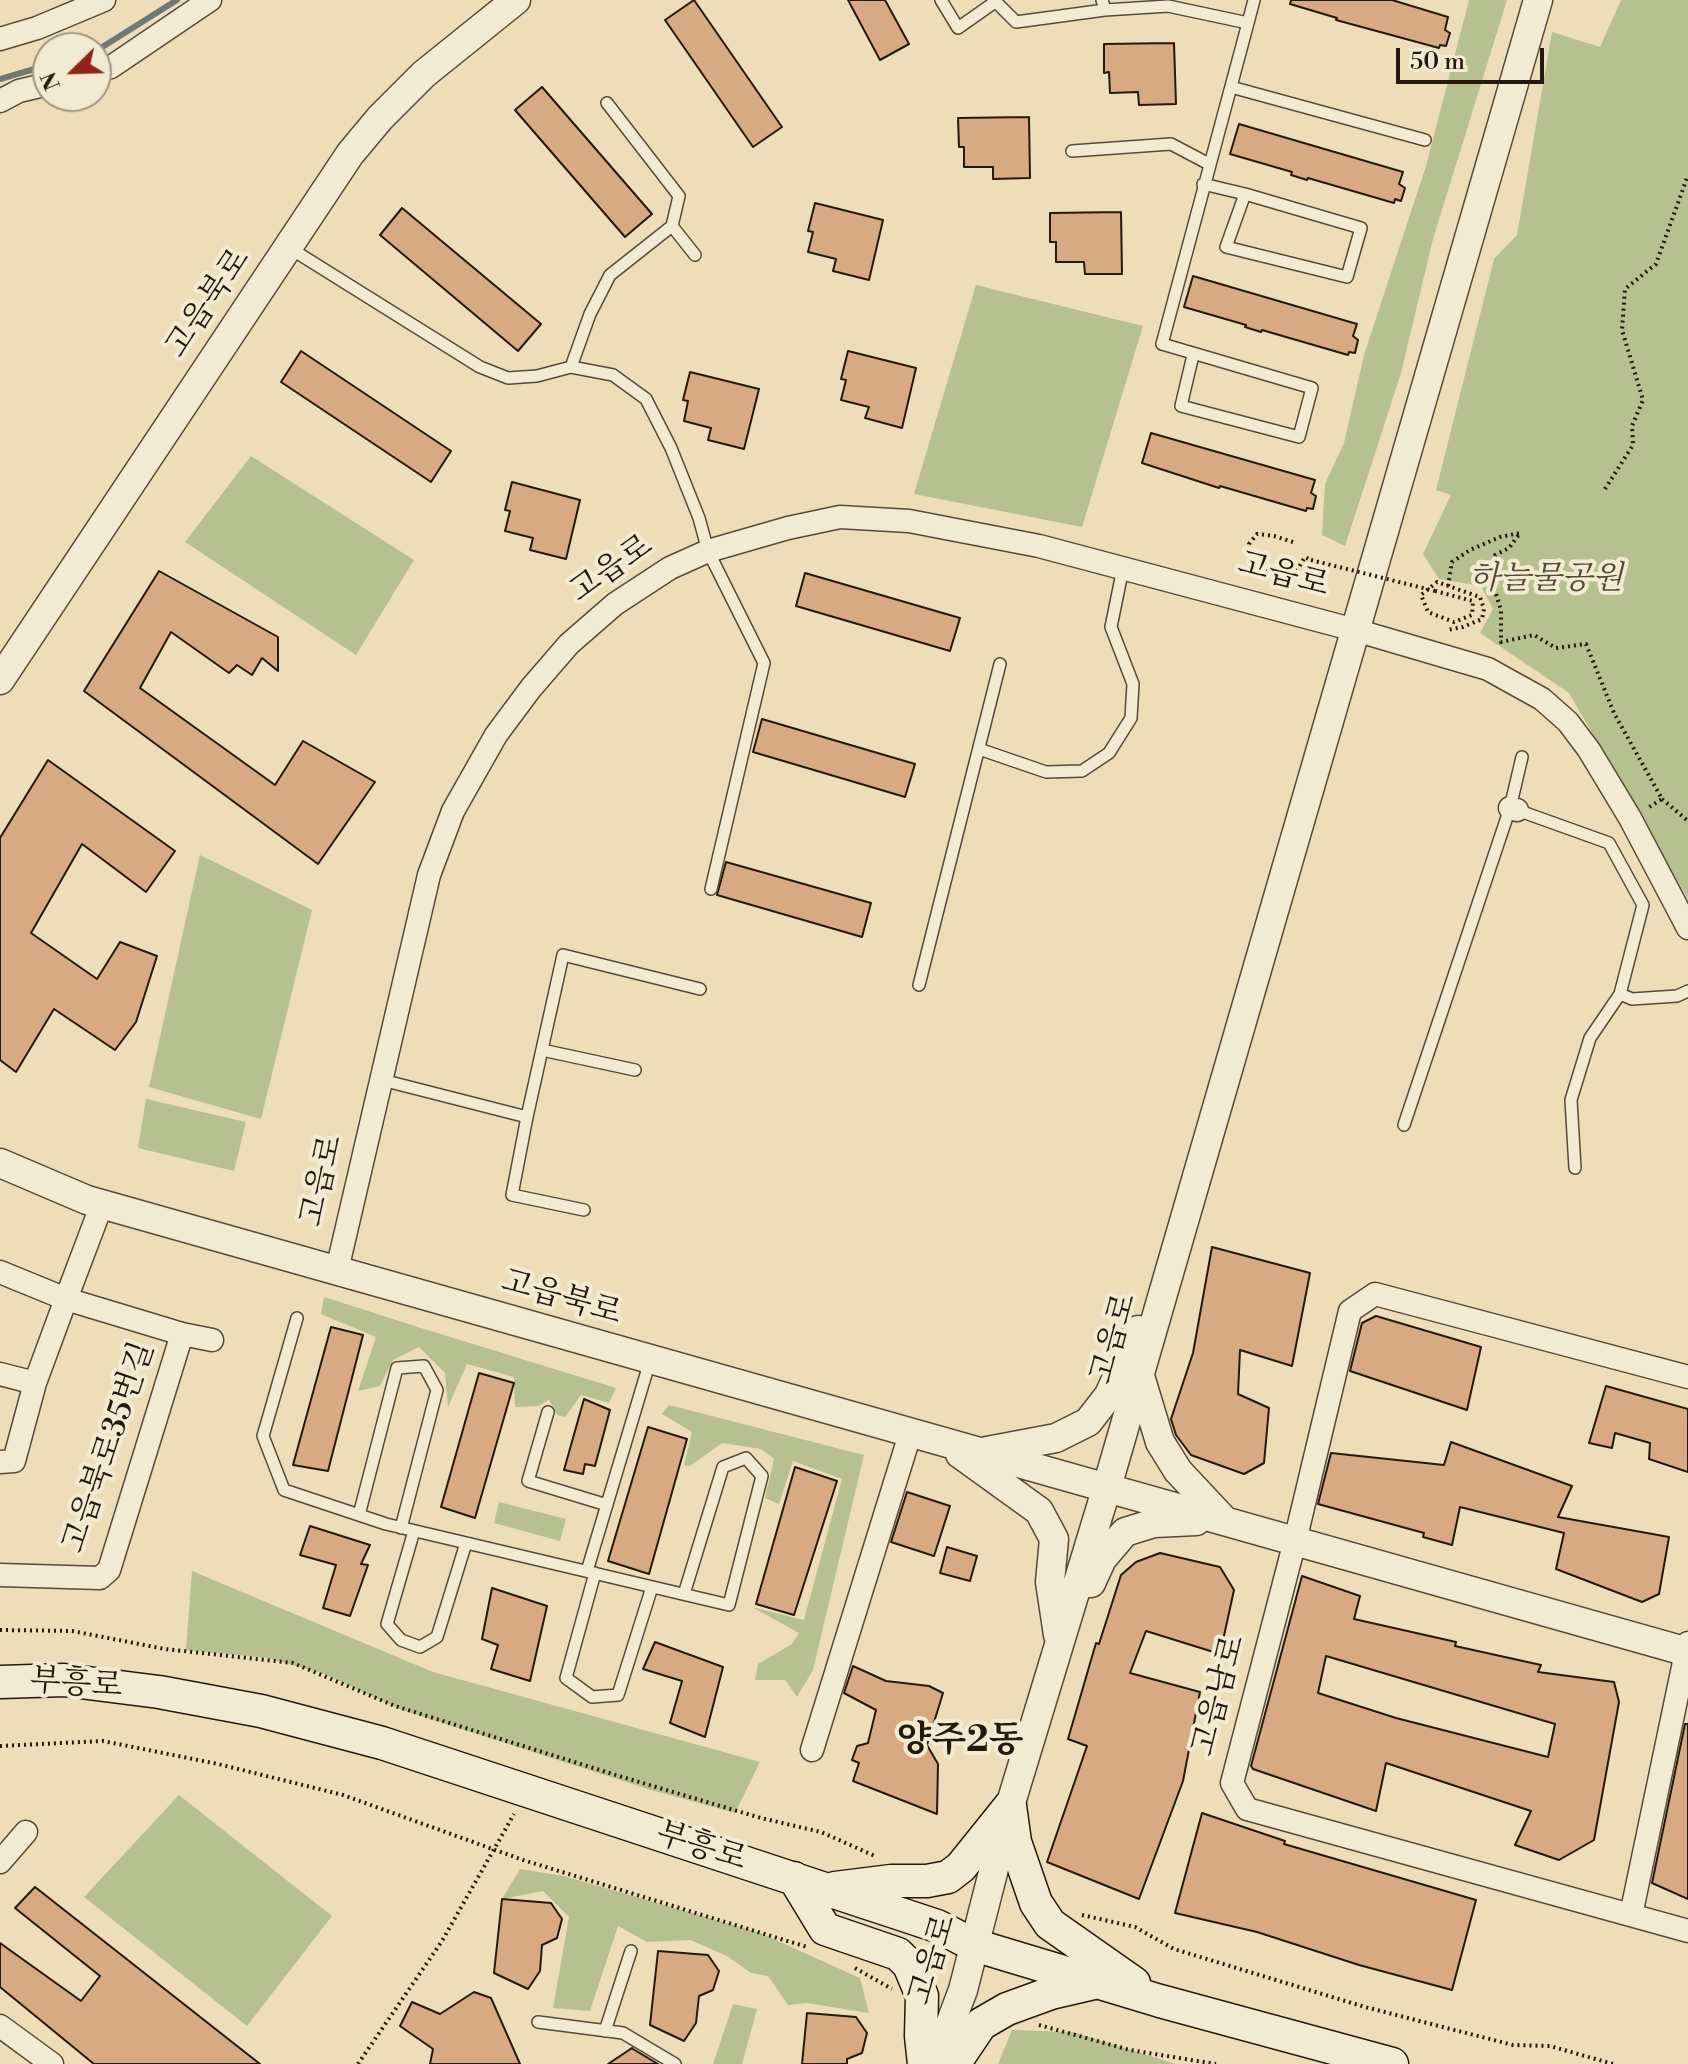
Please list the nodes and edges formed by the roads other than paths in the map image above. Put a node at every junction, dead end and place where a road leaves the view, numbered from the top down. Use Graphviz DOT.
graph roads {
  1 [pos="104,0"];
  2 [pos="210,0"];
  3 [pos="516,0"];
  4 [pos="941,0"];
  5 [pos="1254,0"];
  6 [pos="1538,0"];
  7 [pos="995,1"];
  8 [pos="1103,5"];
  9 [pos="1248,23"];
  10 [pos="0,39"];
  11 [pos="112,66"];
  12 [pos="1231,87"];
  13 [pos="32,88"];
  14 [pos="0,101"];
  15 [pos="607,103"];
  16 [pos="1425,140"];
  17 [pos="1072,151"];
  18 [pos="1209,164"];
  19 [pos="1203,184"];
  20 [pos="1245,194"];
  21 [pos="672,226"];
  22 [pos="288,246"];
  23 [pos="695,255"];
  24 [pos="1193,355"];
  25 [pos="571,367"];
  26 [pos="708,551"];
  27 [pos="1123,568"];
  28 [pos="1355,630"];
  29 [pos="1000,664"];
  30 [pos="0,680"];
  31 [pos="979,749"];
  32 [pos="1522,757"];
  33 [pos="1513,809"];
  34 [pos="711,889"];
  35 [pos="1688,928"];
  36 [pos="919,985"];
  37 [pos="700,989"];
  38 [pos="1688,991"];
  39 [pos="1620,994"];
  40 [pos="542,1050"];
  41 [pos="635,1070"];
  42 [pos="382,1080"];
  43 [pos="527,1117"];
  44 [pos="1404,1125"];
  45 [pos="0,1163"];
  46 [pos="1575,1168"];
  47 [pos="102,1204"];
  48 [pos="584,1210"];
  49 [pos="337,1270"];
  50 [pos="0,1272"];
  51 [pos="66,1299"];
  52 [pos="1157,1316"];
  53 [pos="297,1318"];
  54 [pos="182,1334"];
  55 [pos="212,1340"];
  56 [pos="650,1360"];
  57 [pos="0,1374"];
  58 [pos="1140,1376"];
  59 [pos="1688,1377"];
  60 [pos="35,1383"];
  61 [pos="548,1412"];
  62 [pos="911,1431"];
  63 [pos="940,1440"];
  64 [pos="983,1452"];
  65 [pos="0,1462"];
  66 [pos="1107,1487"];
  67 [pos="607,1505"];
  68 [pos="359,1515"];
  69 [pos="1225,1521"];
  70 [pos="401,1528"];
  71 [pos="414,1531"];
  72 [pos="1295,1541"];
  73 [pos="466,1543"];
  74 [pos="591,1572"];
  75 [pos="0,1575"];
  76 [pos="652,1587"];
  77 [pos="684,1594"];
  78 [pos="1687,1649"];
  79 [pos="1056,1655"];
  80 [pos="0,1682"];
  81 [pos="812,1750"];
  82 [pos="1010,1806"];
  83 [pos="26,1832"];
  84 [pos="0,1862"];
  85 [pos="794,1878"];
  86 [pos="826,1889"];
  87 [pos="1631,1915"];
  88 [pos="1688,1931"];
  89 [pos="974,1945"];
  90 [pos="631,1951"];
  91 [pos="1101,1982"];
  92 [pos="1160,2001"];
  93 [pos="538,2022"];
  94 [pos="0,2026"];
  95 [pos="605,2031"];
  96 [pos="52,2064"];
  97 [pos="675,2064"];
  98 [pos="924,2064"];
  99 [pos="935,2064"];
  100 [pos="954,2064"];
  101 [pos="1392,2064"];
  1 -- 10 [label="street"];
  2 -- 11 [label="street"];
  3 -- 22 [label="street, 고읍북로"];
  4 -- 7 [label="lane"];
  5 -- 9 [label="lane"];
  6 -- 28 [label="street, 고읍로"];
  7 -- 8 [label="lane"];
  8 -- 9 [label="lane"];
  9 -- 12 [label="lane"];
  12 -- 16 [label="lane"];
  12 -- 18 [label="lane"];
  13 -- 14 [label="street"];
  15 -- 21 [label="lane"];
  17 -- 18 [label="lane"];
  18 -- 19 [label="lane"];
  19 -- 20 [label="lane"];
  19 -- 24 [label="lane"];
  20 -- 20 [label="lane"];
  21 -- 23 [label="lane"];
  21 -- 25 [label="lane"];
  22 -- 25 [label="lane"];
  22 -- 30 [label="street, 고읍북로"];
  24 -- 24 [label="lane"];
  25 -- 26 [label="lane"];
  26 -- 27 [label="street, 고읍로"];
  26 -- 34 [label="lane"];
  26 -- 42 [label="street, 고읍로"];
  27 -- 28 [label="street, 고읍로"];
  27 -- 31 [label="lane"];
  28 -- 35 [label="street, 고읍로"];
  28 -- 52 [label="street, 고읍로"];
  29 -- 31 [label="lane"];
  31 -- 36 [label="lane"];
  32 -- 33 [label="lane"];
  33 -- 39 [label="lane"];
  33 -- 44 [label="lane"];
  37 -- 40 [label="lane"];
  38 -- 39 [label="lane"];
  39 -- 46 [label="lane"];
  40 -- 41 [label="lane"];
  40 -- 43 [label="lane"];
  42 -- 43 [label="lane"];
  42 -- 49 [label="street, 고읍로"];
  43 -- 48 [label="lane"];
  45 -- 47 [label="street, 고읍북로"];
  47 -- 49 [label="street, 고읍북로"];
  47 -- 51 [label="street"];
  49 -- 56 [label="street, 고읍북로"];
  50 -- 51 [label="street, 고읍북로35번길"];
  51 -- 54 [label="street, 고읍북로35번길"];
  51 -- 60 [label="street"];
  52 -- 58 [label="street, 고읍로"];
  52 -- 64 [label="street"];
  53 -- 68 [label="lane"];
  54 -- 55 [label="street, 고읍북로35번길"];
  54 -- 75 [label="street, 고읍북로35번길"];
  56 -- 62 [label="street, 고읍북로"];
  56 -- 67 [label="lane"];
  57 -- 60 [label="street"];
  58 -- 66 [label="street, 고읍로"];
  58 -- 69 [label="street"];
  59 -- 72 [label="street, 고읍남로"];
  60 -- 65 [label="street"];
  61 -- 67 [label="lane"];
  62 -- 63 [label="street, 고읍북로"];
  62 -- 81 [label="street"];
  63 -- 64 [label="street, 고읍북로"];
  63 -- 79 [label="street"];
  64 -- 66 [label="street, 고읍북로"];
  66 -- 69 [label="street"];
  66 -- 79 [label="street, 고읍로"];
  67 -- 74 [label="lane"];
  68 -- 70 [label="lane"];
  68 -- 70 [label="lane"];
  69 -- 72 [label="street"];
  69 -- 79 [label="street"];
  70 -- 71 [label="lane"];
  71 -- 73 [label="lane"];
  71 -- 73 [label="lane"];
  72 -- 78 [label="street"];
  72 -- 87 [label="street, 고읍남로"];
  73 -- 74 [label="lane"];
  74 -- 76 [label="lane"];
  74 -- 76 [label="lane"];
  76 -- 77 [label="lane"];
  77 -- 77 [label="lane"];
  78 -- 87 [label="street"];
  79 -- 82 [label="street, 고읍로"];
  80 -- 85 [label="main road, 부흥로"];
  82 -- 86 [label="main road"];
  82 -- 89 [label="street, 고읍로"];
  82 -- 92 [label="main road"];
  83 -- 84 [label="street"];
  85 -- 86 [label="main road, 부흥로"];
  85 -- 98 [label="main road"];
  86 -- 89 [label="main road, 부흥로"];
  87 -- 88 [label="street, 고읍남로"];
  89 -- 91 [label="main road, 부흥로"];
  89 -- 99 [label="street, 고읍로"];
  90 -- 95 [label="lane"];
  91 -- 92 [label="main road, 부흥로"];
  91 -- 100 [label="main road"];
  92 -- 101 [label="main road, 부흥로"];
  93 -- 95 [label="lane"];
  94 -- 96 [label="street"];
  95 -- 97 [label="lane"];
}
